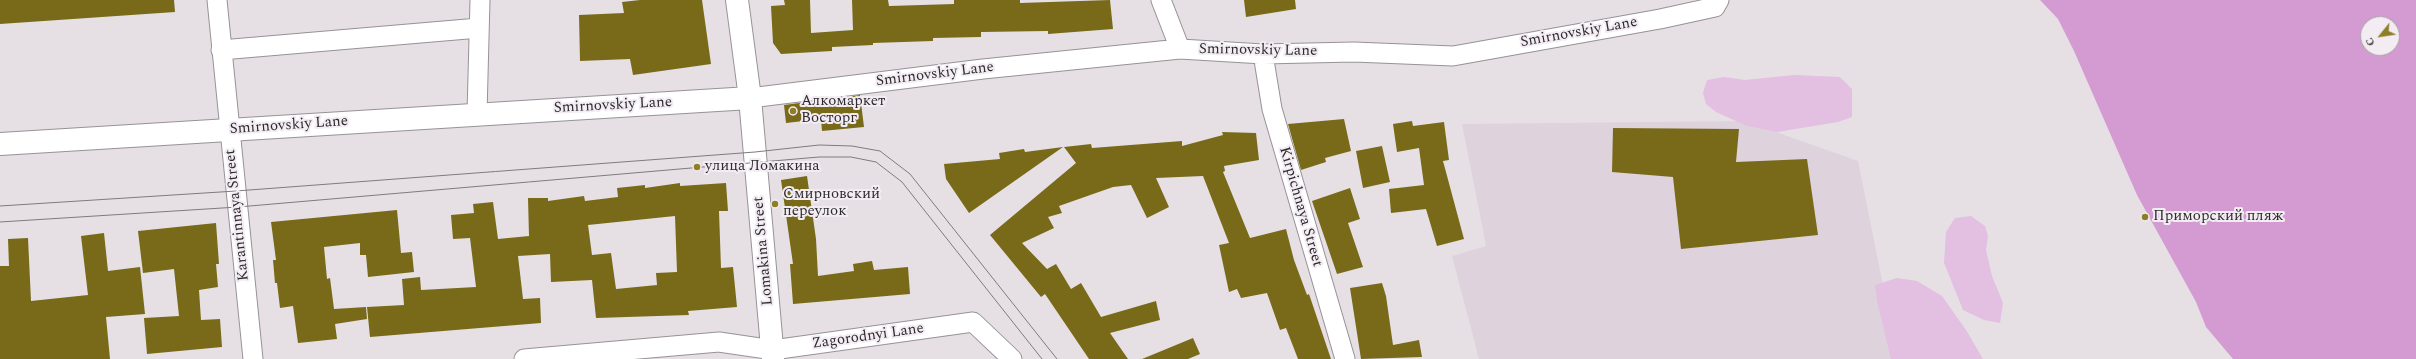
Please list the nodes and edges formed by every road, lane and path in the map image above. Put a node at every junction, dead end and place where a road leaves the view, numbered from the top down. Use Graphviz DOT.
graph roads {
  1 [pos="217,0"];
  2 [pos="480,0"];
  3 [pos="737,0"];
  4 [pos="1161,0"];
  5 [pos="1719,0"];
  6 [pos="480,28"];
  7 [pos="1180,49"];
  8 [pos="221,50"];
  9 [pos="1263,54"];
  10 [pos="750,98"];
  11 [pos="477,114"];
  12 [pos="230,130"];
  13 [pos="0,144"];
  14 [pos="773,354"];
  15 [pos="252,359"];
  16 [pos="524,359"];
  17 [pos="1012,359"];
  18 [pos="1345,359"];
  1 -- 8 [label="street, Karantinnaya Street"];
  2 -- 6 [label="street"];
  3 -- 10 [label="main road, Lomakina Street"];
  4 -- 7 [label="street"];
  5 -- 9 [label="street, Smirnovskiy Lane"];
  6 -- 8 [label="street"];
  6 -- 11 [label="street"];
  7 -- 9 [label="street, Smirnovskiy Lane"];
  7 -- 10 [label="street, Smirnovskiy Lane"];
  8 -- 12 [label="street, Karantinnaya Street"];
  9 -- 18 [label="street, Kirpichnaya Street"];
  10 -- 11 [label="main road, Smirnovskiy Lane"];
  10 -- 14 [label="main road, Lomakina Street"];
  11 -- 12 [label="main road, Smirnovskiy Lane"];
  12 -- 13 [label="main road, Smirnovskiy Lane"];
  12 -- 15 [label="street, Karantinnaya Street"];
  14 -- 16 [label="street, Zagorodnyi Lane"];
  14 -- 17 [label="street, Zagorodnyi Lane"];
}
